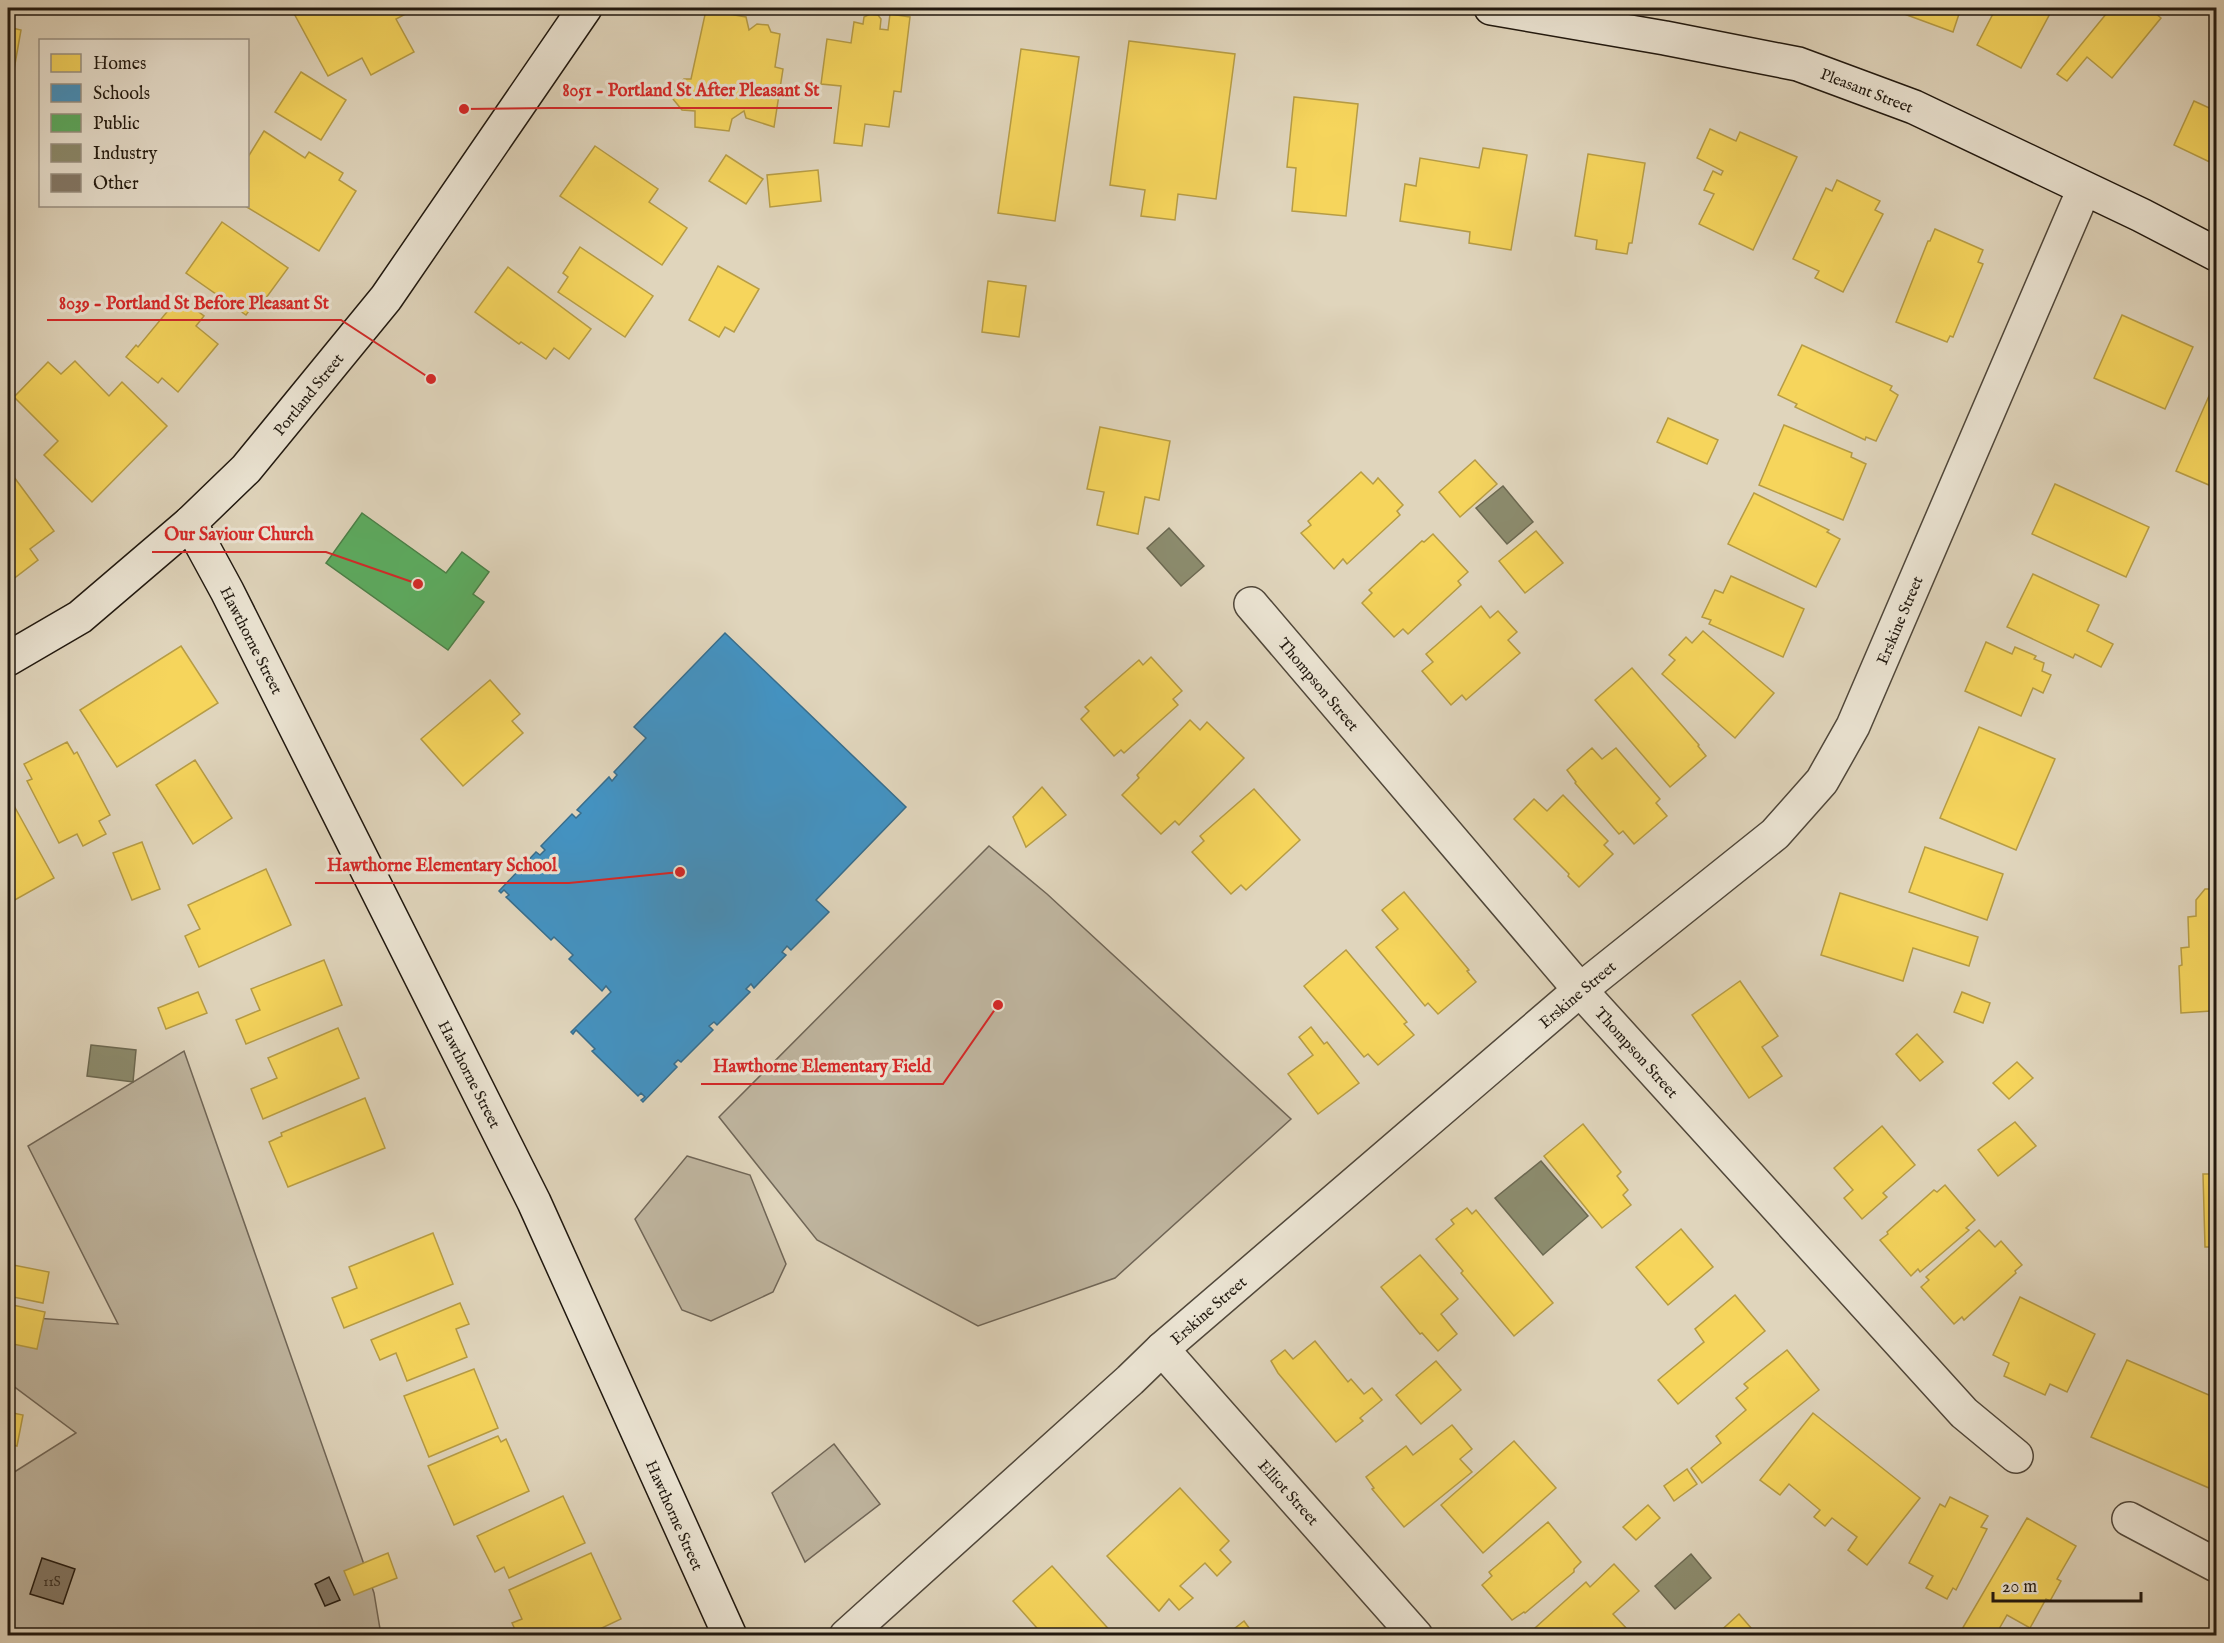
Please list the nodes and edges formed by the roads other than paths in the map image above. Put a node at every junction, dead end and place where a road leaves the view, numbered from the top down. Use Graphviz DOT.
graph roads {
  1 [pos="585,8"];
  2 [pos="1491,8"];
  3 [pos="2084,189"];
  4 [pos="2217,254"];
  5 [pos="190,523"];
  6 [pos="1251,604"];
  7 [pos="8,659"];
  8 [pos="1580,990"];
  9 [pos="1162,1349"];
  10 [pos="2016,1456"];
  11 [pos="2129,1519"];
  12 [pos="2217,1565"];
  13 [pos="730,1635"];
  14 [pos="846,1635"];
  15 [pos="1416,1635"];
  1 -- 5 [label="street, Portland Street"];
  2 -- 3 [label="street, Pleasant Street"];
  3 -- 4 [label="street, Pleasant Street"];
  3 -- 8 [label="street, Erskine Street"];
  5 -- 7 [label="street, Portland Street"];
  5 -- 13 [label="street, Hawthorne Street"];
  6 -- 8 [label="street, Thompson Street"];
  8 -- 9 [label="street, Erskine Street"];
  8 -- 10 [label="street, Thompson Street"];
  9 -- 14 [label="street, Erskine Street"];
  9 -- 15 [label="street, Elliot Street"];
  11 -- 12 [label="street"];
}
